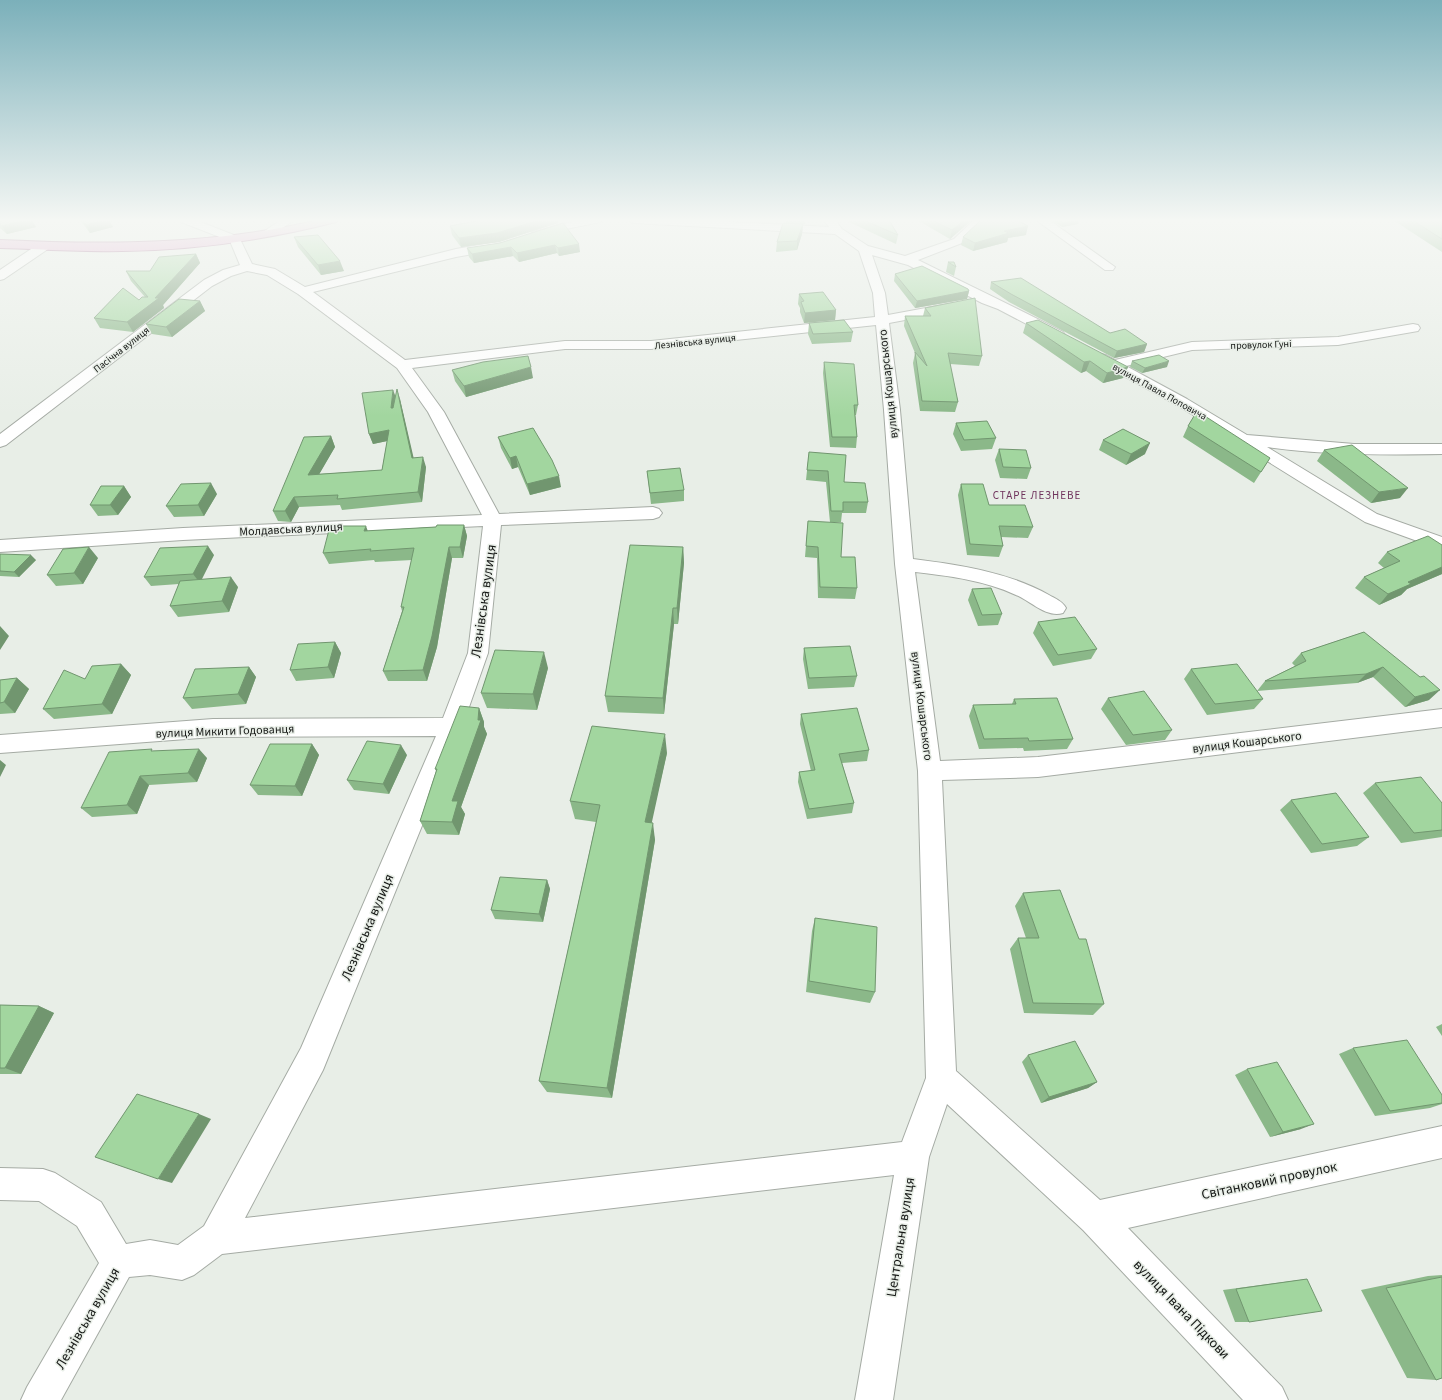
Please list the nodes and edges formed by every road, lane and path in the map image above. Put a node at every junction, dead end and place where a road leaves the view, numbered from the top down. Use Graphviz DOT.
graph roads {
  1 [pos="205,285"];
  2 [pos="293,285"];
  3 [pos="326,285"];
  4 [pos="876,285"];
  5 [pos="958,285"];
  6 [pos="303,291"];
  7 [pos="987,300"];
  8 [pos="881,320"];
  9 [pos="1413,328"];
  10 [pos="1071,342"];
  11 [pos="1092,353"];
  12 [pos="402,364"];
  13 [pos="1111,365"];
  14 [pos="1237,436"];
  15 [pos="0,442"];
  16 [pos="1442,449"];
  17 [pos="653,513"];
  18 [pos="494,519"];
  19 [pos="1442,544"];
  20 [pos="0,546"];
  21 [pos="904,564"];
  22 [pos="1056,608"];
  23 [pos="1442,718"];
  24 [pos="451,727"];
  25 [pos="0,744"];
  26 [pos="930,771"];
  27 [pos="941,1078"];
  28 [pos="1442,1142"];
  29 [pos="913,1157"];
  30 [pos="0,1184"];
  31 [pos="1095,1218"];
  32 [pos="216,1238"];
  33 [pos="118,1263"];
  34 [pos="40,1400"];
  35 [pos="874,1400"];
  36 [pos="1269,1400"];
  1 -- 15 [label="street, Пасічна вулиця"];
  2 -- 6 [label="street, Пасічна вулиця"];
  3 -- 6 [label="street"];
  4 -- 8 [label="street, вулиця Кошарського"];
  5 -- 7 [label="street"];
  6 -- 12 [label="street"];
  7 -- 8 [label="street, Лезнівська вулиця"];
  7 -- 10 [label="street"];
  8 -- 12 [label="street, Лезнівська вулиця"];
  8 -- 21 [label="street, вулиця Кошарського"];
  9 -- 13 [label="street, провулок Гуні"];
  11 -- 13 [label="street, вулиця Павла Поповича"];
  12 -- 18 [label="street"];
  13 -- 14 [label="street, вулиця Павла Поповича"];
  14 -- 16 [label="street, вулиця Павла Поповича"];
  14 -- 19 [label="street, вулиця Павла Поповича"];
  17 -- 18 [label="street, Молдавська вулиця"];
  18 -- 20 [label="street, Молдавська вулиця"];
  18 -- 24 [label="street, Лезнівська вулиця"];
  21 -- 22 [label="street"];
  21 -- 26 [label="street, вулиця Кошарського"];
  23 -- 26 [label="street, вулиця Кошарського"];
  24 -- 25 [label="street, вулиця Микити Годованця"];
  24 -- 32 [label="street, Лезнівська вулиця"];
  26 -- 27 [label="street"];
  27 -- 29 [label="street, Центральна вулиця"];
  27 -- 31 [label="street, вулиця Івана Підкови"];
  28 -- 31 [label="street, Світанковий провулок"];
  29 -- 32 [label="street"];
  29 -- 35 [label="street, Центральна вулиця"];
  30 -- 33 [label="street"];
  31 -- 36 [label="street, вулиця Івана Підкови"];
  32 -- 33 [label="street, Лезнівська вулиця"];
  33 -- 34 [label="street, Лезнівська вулиця"];
}
